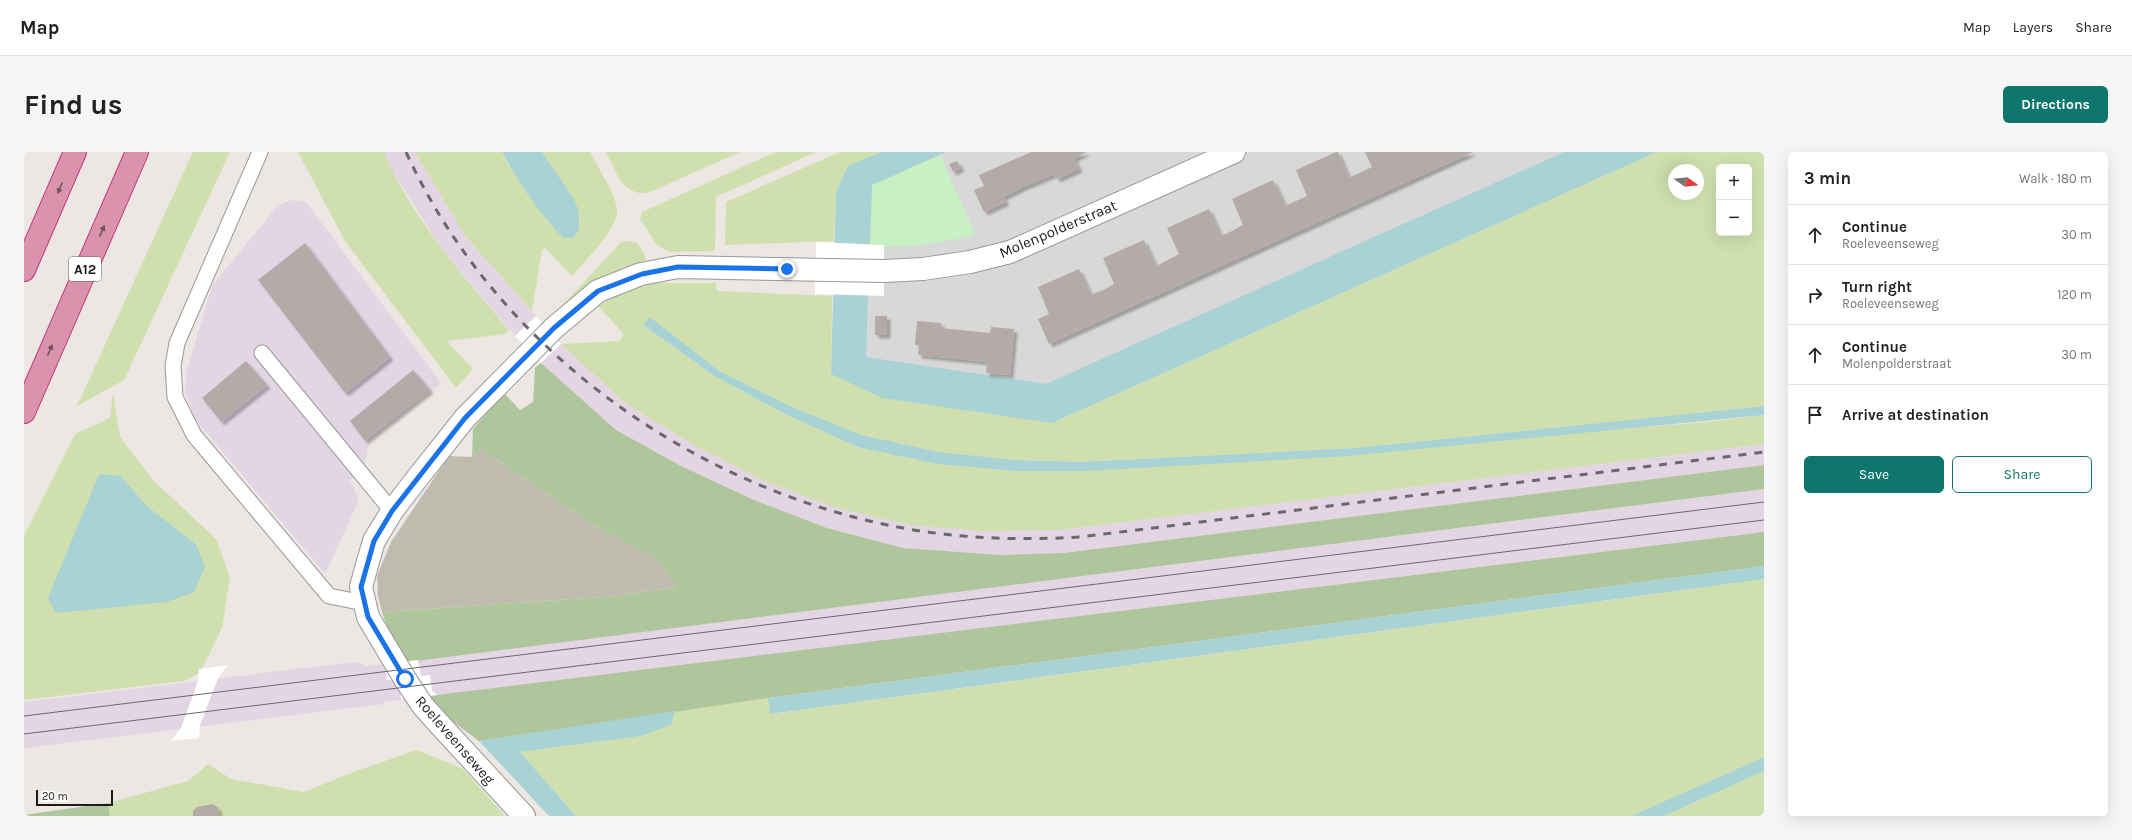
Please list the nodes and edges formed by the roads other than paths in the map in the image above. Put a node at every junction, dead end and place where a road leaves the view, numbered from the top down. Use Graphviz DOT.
graph roads {
  1 [pos="75,152"];
  2 [pos="137,152"];
  3 [pos="260,152"];
  4 [pos="1234,152"];
  5 [pos="24,270"];
  6 [pos="658,270"];
  7 [pos="262,353"];
  8 [pos="24,412"];
  9 [pos="392,511"];
  10 [pos="364,603"];
  11 [pos="524,816"];
  1 -- 5 [label="highway, one-way"];
  8 -- 2 [label="highway, A12, one-way"];
  3 -- 10 [label="lane"];
  4 -- 6 [label="street, Molenpolderstraat"];
  6 -- 9 [label="street, Roeleveenseweg"];
  7 -- 9 [label="lane"];
  9 -- 10 [label="street, Roeleveenseweg"];
  10 -- 11 [label="street, Roeleveenseweg"];
}
